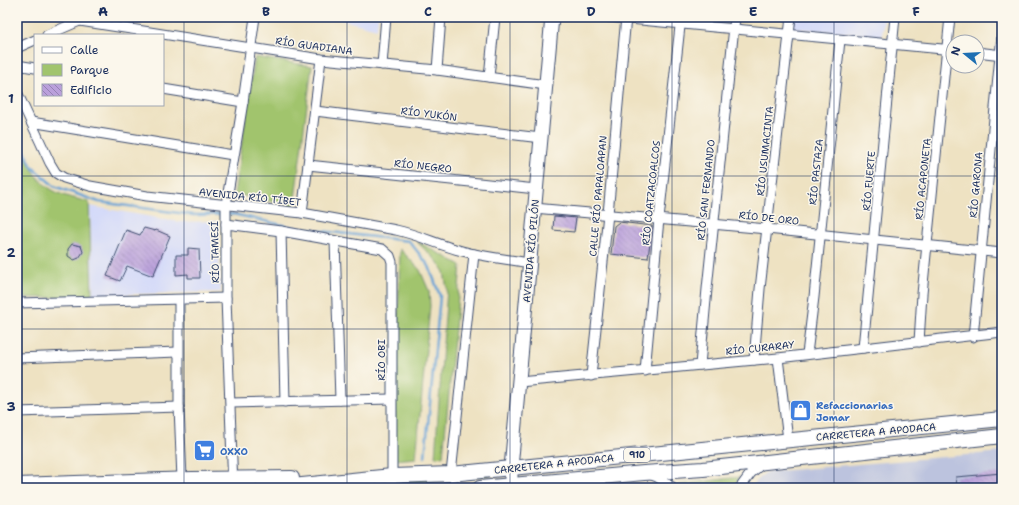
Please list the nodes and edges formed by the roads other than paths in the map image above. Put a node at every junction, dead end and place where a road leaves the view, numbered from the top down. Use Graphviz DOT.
graph roads {
  1 [pos="89,17"];
  2 [pos="255,17"];
  3 [pos="386,17"];
  4 [pos="441,17"];
  5 [pos="495,17"];
  6 [pos="552,17"];
  7 [pos="610,17"];
  8 [pos="735,17"];
  9 [pos="791,17"];
  10 [pos="895,17"];
  11 [pos="950,17"];
  12 [pos="626,18"];
  13 [pos="680,20"];
  14 [pos="80,21"];
  15 [pos="734,29"];
  16 [pos="49,34"];
  17 [pos="162,34"];
  18 [pos="164,34"];
  19 [pos="950,34"];
  20 [pos="790,35"];
  21 [pos="1002,35"];
  22 [pos="34,40"];
  23 [pos="840,40"];
  24 [pos="892,44"];
  25 [pos="17,48"];
  26 [pos="251,48"];
  27 [pos="945,49"];
  28 [pos="985,53"];
  29 [pos="1001,55"];
  30 [pos="321,59"];
  31 [pos="17,65"];
  32 [pos="382,65"];
  33 [pos="34,68"];
  34 [pos="437,70"];
  35 [pos="947,74"];
  36 [pos="490,77"];
  37 [pos="546,85"];
  38 [pos="164,89"];
  39 [pos="17,92"];
  40 [pos="243,102"];
  41 [pos="315,111"];
  42 [pos="31,122"];
  43 [pos="541,138"];
  44 [pos="233,155"];
  45 [pos="308,165"];
  46 [pos="536,189"];
  47 [pos="226,207"];
  48 [pos="534,208"];
  49 [pos="302,213"];
  50 [pos="608,214"];
  51 [pos="659,219"];
  52 [pos="226,222"];
  53 [pos="714,224"];
  54 [pos="767,228"];
  55 [pos="281,231"];
  56 [pos="820,234"];
  57 [pos="874,240"];
  58 [pos="335,241"];
  59 [pos="927,245"];
  60 [pos="981,251"];
  61 [pos="1002,253"];
  62 [pos="474,254"];
  63 [pos="529,263"];
  64 [pos="226,298"];
  65 [pos="179,300"];
  66 [pos="17,303"];
  67 [pos="1002,332"];
  68 [pos="973,337"];
  69 [pos="919,342"];
  70 [pos="864,348"];
  71 [pos="178,352"];
  72 [pos="807,354"];
  73 [pos="17,358"];
  74 [pos="778,358"];
  75 [pos="754,360"];
  76 [pos="700,365"];
  77 [pos="645,371"];
  78 [pos="591,376"];
  79 [pos="519,382"];
  80 [pos="391,399"];
  81 [pos="340,400"];
  82 [pos="285,402"];
  83 [pos="231,403"];
  84 [pos="179,407"];
  85 [pos="1002,411"];
  86 [pos="17,412"];
  87 [pos="1002,419"];
  88 [pos="787,436"];
  89 [pos="1002,436"];
  90 [pos="764,462"];
  91 [pos="511,468"];
  92 [pos="644,473"];
  93 [pos="451,474"];
  94 [pos="392,476"];
  95 [pos="182,479"];
  96 [pos="346,481"];
  97 [pos="233,483"];
  98 [pos="17,485"];
  99 [pos="511,485"];
  100 [pos="272,488"];
  101 [pos="480,488"];
  102 [pos="674,488"];
  103 [pos="740,488"];
  1 -- 14 [label="street"];
  2 -- 26 [label="street, RÍO TAMESÍ"];
  3 -- 32 [label="street"];
  4 -- 34 [label="street"];
  5 -- 36 [label="street"];
  6 -- 37 [label="main road, AVENIDA RÍO PILÓN"];
  7 -- 12 [label="street"];
  8 -- 15 [label="street, RÍO SAN FERNANDO"];
  9 -- 20 [label="street, RÍO USUMACINTA"];
  10 -- 24 [label="street, RÍO FUERTE"];
  11 -- 19 [label="street, RÍO ACAPONETA"];
  12 -- 13 [label="street"];
  12 -- 50 [label="street, CALLE RÍO PAPALOAPAN"];
  13 -- 15 [label="street"];
  13 -- 51 [label="street, RÍO COATZACOALCOS"];
  14 -- 16 [label="street"];
  14 -- 17 [label="street, RÍO GUADIANA"];
  15 -- 20 [label="street"];
  15 -- 53 [label="street, RÍO SAN FERNANDO"];
  18 -- 26 [label="street, RÍO GUADIANA"];
  20 -- 23 [label="street"];
  20 -- 54 [label="street, RÍO USUMACINTA"];
  21 -- 29 [label="street, RÍO GARONA"];
  22 -- 25 [label="street"];
  23 -- 24 [label="street"];
  23 -- 56 [label="street, RÍO PASTAZA"];
  24 -- 27 [label="street"];
  24 -- 57 [label="street, RÍO FUERTE"];
  26 -- 30 [label="street, RÍO GUADIANA"];
  26 -- 40 [label="street, RÍO TAMESÍ"];
  28 -- 29 [label="street"];
  29 -- 60 [label="street, RÍO GARONA"];
  30 -- 32 [label="street, RÍO GUADIANA"];
  30 -- 41 [label="street"];
  31 -- 33 [label="street"];
  32 -- 34 [label="street, RÍO GUADIANA"];
  34 -- 36 [label="street, RÍO GUADIANA"];
  35 -- 59 [label="street, RÍO ACAPONETA"];
  36 -- 37 [label="street, RÍO GUADIANA"];
  37 -- 43 [label="main road, AVENIDA RÍO PILÓN"];
  38 -- 40 [label="street"];
  39 -- 42 [label="street, AVENIDA RÍO TÍBET"];
  40 -- 44 [label="street, RÍO TAMESÍ"];
  41 -- 43 [label="street, RÍO YUKÓN"];
  41 -- 45 [label="street"];
  42 -- 44 [label="street"];
  42 -- 47 [label="street, AVENIDA RÍO TÍBET"];
  43 -- 46 [label="main road, AVENIDA RÍO PILÓN"];
  44 -- 47 [label="street, RÍO TAMESÍ"];
  45 -- 46 [label="street, RÍO NEGRO"];
  45 -- 49 [label="street"];
  46 -- 48 [label="main road, AVENIDA RÍO PILÓN"];
  47 -- 49 [label="street, AVENIDA RÍO TÍBET"];
  47 -- 52 [label="street, RÍO TAMESÍ"];
  48 -- 50 [label="street, RÍO DE ORO"];
  48 -- 63 [label="main road, AVENIDA RÍO PILÓN"];
  49 -- 62 [label="street, AVENIDA RÍO TÍBET"];
  50 -- 51 [label="street, RÍO DE ORO"];
  50 -- 78 [label="street, CALLE RÍO PAPALOAPAN"];
  51 -- 53 [label="street, RÍO DE ORO"];
  51 -- 77 [label="street, RÍO COATZACOALCOS"];
  52 -- 55 [label="street"];
  52 -- 64 [label="street, RÍO TAMESÍ"];
  53 -- 54 [label="street, RÍO DE ORO"];
  53 -- 76 [label="street, RÍO SAN FERNANDO"];
  54 -- 56 [label="street, RÍO DE ORO"];
  54 -- 75 [label="street, RÍO USUMACINTA"];
  55 -- 58 [label="street"];
  55 -- 82 [label="street"];
  56 -- 57 [label="street, RÍO DE ORO"];
  56 -- 72 [label="street, RÍO PASTAZA"];
  57 -- 59 [label="street, RÍO DE ORO"];
  57 -- 70 [label="street, RÍO FUERTE"];
  58 -- 80 [label="street, RÍO OBI"];
  58 -- 81 [label="street"];
  59 -- 60 [label="street, RÍO DE ORO"];
  59 -- 69 [label="street, RÍO ACAPONETA"];
  60 -- 61 [label="street, RÍO DE ORO"];
  60 -- 68 [label="street, RÍO GARONA"];
  62 -- 63 [label="street, AVENIDA RÍO TÍBET"];
  62 -- 93 [label="street"];
  63 -- 79 [label="main road, AVENIDA RÍO PILÓN"];
  64 -- 65 [label="street"];
  64 -- 83 [label="street, RÍO TAMESÍ"];
  65 -- 66 [label="street"];
  65 -- 71 [label="street"];
  67 -- 68 [label="street, RÍO CURARAY"];
  68 -- 69 [label="street, RÍO CURARAY"];
  69 -- 70 [label="street, RÍO CURARAY"];
  70 -- 72 [label="street, RÍO CURARAY"];
  71 -- 73 [label="street"];
  71 -- 84 [label="street"];
  72 -- 74 [label="street, RÍO CURARAY"];
  74 -- 75 [label="street, RÍO CURARAY"];
  74 -- 88 [label="street"];
  75 -- 76 [label="street, RÍO CURARAY"];
  76 -- 77 [label="street, RÍO CURARAY"];
  77 -- 78 [label="street, RÍO CURARAY"];
  78 -- 79 [label="street, RÍO CURARAY"];
  79 -- 91 [label="main road, AVENIDA RÍO PILÓN"];
  80 -- 81 [label="street"];
  80 -- 94 [label="street, RÍO OBI"];
  81 -- 82 [label="street"];
  82 -- 83 [label="street"];
  83 -- 97 [label="street, RÍO TAMESÍ"];
  84 -- 86 [label="street"];
  84 -- 95 [label="street"];
  85 -- 88 [label="main road"];
  87 -- 88 [label="main road, CARRETERA A APODACA / 910"];
  88 -- 91 [label="main road, CARRETERA A APODACA / 910"];
  89 -- 90 [label="main road, CARRETERA A APODACA / 910"];
  90 -- 92 [label="main road, CARRETERA A APODACA / 910"];
  90 -- 103 [label="street"];
  91 -- 93 [label="main road, CARRETERA A APODACA / 910"];
  91 -- 99 [label="main road, AVENIDA RÍO PILÓN"];
  92 -- 99 [label="main road, CARRETERA A APODACA / 910"];
  92 -- 102 [label="street"];
  93 -- 94 [label="main road, CARRETERA A APODACA / 910"];
  94 -- 96 [label="main road, CARRETERA A APODACA / 910"];
  95 -- 97 [label="main road"];
  95 -- 98 [label="main road"];
  96 -- 97 [label="main road"];
  96 -- 100 [label="main road, CARRETERA A APODACA / 910"];
  99 -- 101 [label="main road, CARRETERA A APODACA / 910"];
}
